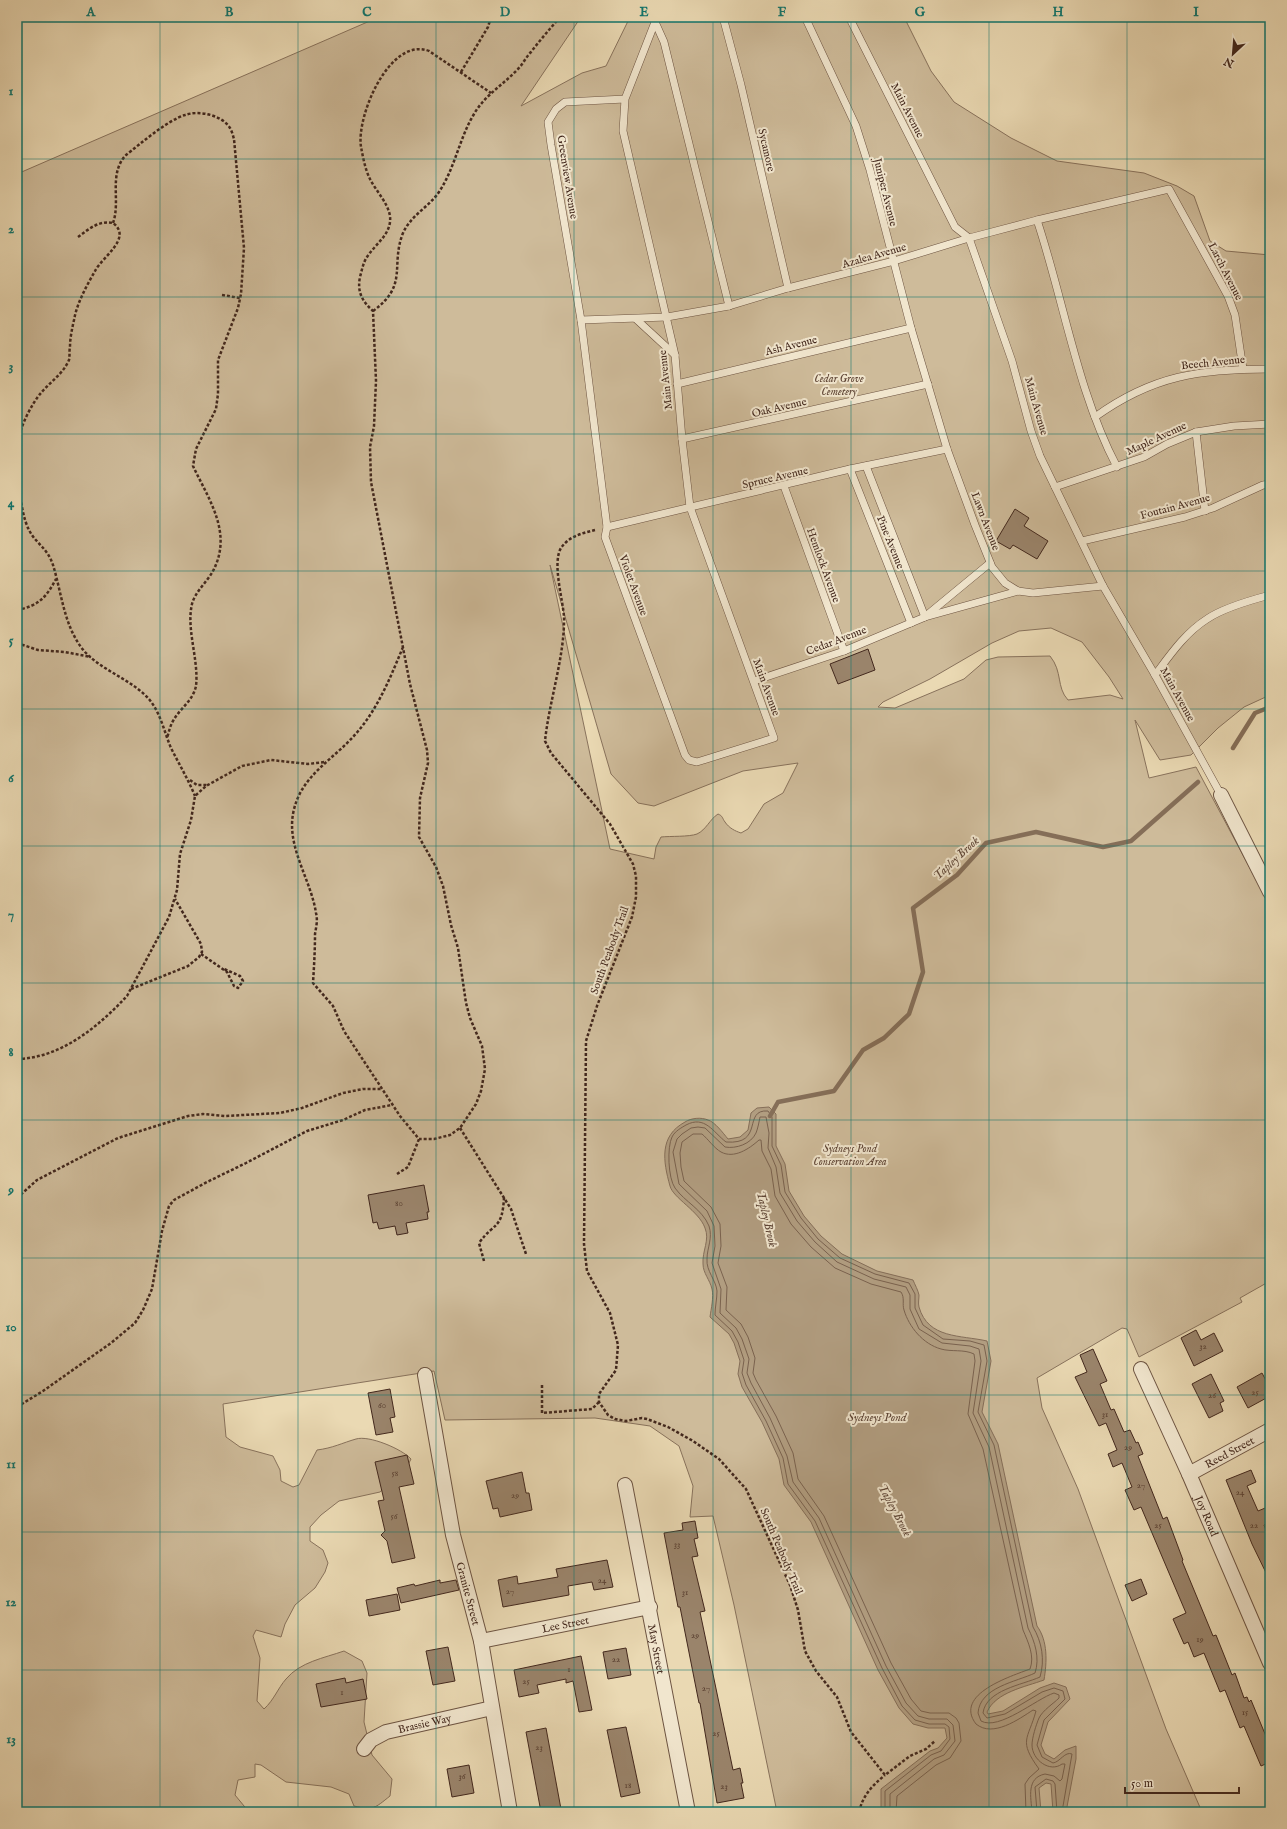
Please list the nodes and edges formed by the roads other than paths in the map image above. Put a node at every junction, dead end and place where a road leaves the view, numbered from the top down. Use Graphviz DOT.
graph roads {
  1 [pos="723,17"];
  2 [pos="805,17"];
  3 [pos="849,17"];
  4 [pos="656,19"];
  5 [pos="625,99"];
  6 [pos="1169,189"];
  7 [pos="1036,220"];
  8 [pos="969,238"];
  9 [pos="894,261"];
  10 [pos="788,288"];
  11 [pos="729,306"];
  12 [pos="667,317"];
  13 [pos="636,319"];
  14 [pos="581,320"];
  15 [pos="911,328"];
  16 [pos="675,355"];
  17 [pos="1243,369"];
  18 [pos="1270,369"];
  19 [pos="677,384"];
  20 [pos="928,384"];
  21 [pos="1095,417"];
  22 [pos="1270,424"];
  23 [pos="1196,432"];
  24 [pos="682,439"];
  25 [pos="947,449"];
  26 [pos="866,466"];
  27 [pos="1117,467"];
  28 [pos="850,469"];
  29 [pos="1270,484"];
  30 [pos="784,486"];
  31 [pos="1055,487"];
  32 [pos="690,507"];
  33 [pos="1204,511"];
  34 [pos="607,527"];
  35 [pos="1082,541"];
  36 [pos="990,563"];
  37 [pos="1103,586"];
  38 [pos="1018,591"];
  39 [pos="1270,595"];
  40 [pos="924,617"];
  41 [pos="911,622"];
  42 [pos="844,651"];
  43 [pos="1155,675"];
  44 [pos="754,681"];
  45 [pos="774,738"];
  46 [pos="1221,795"];
  47 [pos="1270,892"];
  48 [pos="1141,1370"];
  49 [pos="425,1375"];
  50 [pos="1270,1430"];
  51 [pos="1189,1474"];
  52 [pos="625,1485"];
  53 [pos="650,1607"];
  54 [pos="481,1641"];
  55 [pos="1270,1663"];
  56 [pos="492,1708"];
  57 [pos="364,1749"];
  58 [pos="510,1812"];
  59 [pos="688,1812"];
  1 -- 10 [label="lane, Sycamore"];
  2 -- 9 [label="lane, Juniper Avenue"];
  3 -- 8 [label="lane, Main Avenue"];
  4 -- 5 [label="lane, Main Avenue"];
  4 -- 11 [label="lane"];
  5 -- 12 [label="lane, Main Avenue"];
  5 -- 14 [label="lane, Greenview Avenue"];
  6 -- 7 [label="lane, Azalea Avenue"];
  6 -- 17 [label="lane, Larch Avenue"];
  7 -- 8 [label="lane, Azalea Avenue"];
  7 -- 21 [label="lane"];
  8 -- 9 [label="lane, Azalea Avenue"];
  8 -- 31 [label="lane, Main Avenue"];
  9 -- 10 [label="lane, Azalea Avenue"];
  9 -- 15 [label="lane, Juniper Avenue"];
  10 -- 11 [label="lane, Azalea Avenue"];
  11 -- 12 [label="lane, Azalea Avenue"];
  12 -- 13 [label="lane, Azalea Avenue"];
  12 -- 16 [label="lane, Main Avenue"];
  13 -- 14 [label="lane, Azalea Avenue"];
  13 -- 16 [label="lane"];
  14 -- 34 [label="lane, Violet Avenue"];
  15 -- 19 [label="lane, Ash Avenue"];
  15 -- 20 [label="lane, Juniper Avenue"];
  16 -- 19 [label="lane, Main Avenue"];
  17 -- 18 [label="lane, Beech Avenue"];
  17 -- 21 [label="lane, Beech Avenue"];
  19 -- 24 [label="lane, Main Avenue"];
  20 -- 24 [label="lane, Oak Avenue"];
  20 -- 25 [label="lane, Juniper Avenue"];
  21 -- 27 [label="lane"];
  22 -- 23 [label="lane, Maple Avenue"];
  23 -- 27 [label="lane, Maple Avenue"];
  23 -- 33 [label="lane"];
  24 -- 32 [label="lane, Main Avenue"];
  25 -- 26 [label="lane, Spruce Avenue"];
  25 -- 36 [label="lane, Lawn Avenue"];
  26 -- 28 [label="lane, Spruce Avenue"];
  26 -- 40 [label="lane, Pine Avenue"];
  27 -- 31 [label="lane, Maple Avenue"];
  28 -- 30 [label="lane, Spruce Avenue"];
  28 -- 41 [label="lane, Pine Avenue"];
  29 -- 33 [label="lane, Foutain Avenue"];
  30 -- 32 [label="lane, Spruce Avenue"];
  30 -- 42 [label="lane, Hemlock Avenue"];
  31 -- 35 [label="lane, Main Avenue"];
  32 -- 34 [label="lane, Spruce Avenue"];
  32 -- 44 [label="lane, Main Avenue"];
  33 -- 35 [label="lane, Foutain Avenue"];
  34 -- 45 [label="lane, Violet Avenue"];
  35 -- 37 [label="lane, Main Avenue"];
  36 -- 38 [label="lane, Lawn Avenue"];
  36 -- 40 [label="lane, Cedar Avenue"];
  37 -- 38 [label="lane, Cedar Avenue"];
  37 -- 43 [label="lane, Main Avenue"];
  38 -- 40 [label="lane, Cedar Avenue"];
  39 -- 43 [label="lane"];
  40 -- 41 [label="lane, Cedar Avenue"];
  41 -- 42 [label="lane, Cedar Avenue"];
  42 -- 44 [label="lane, Cedar Avenue"];
  43 -- 46 [label="lane, Main Avenue"];
  44 -- 45 [label="lane, Main Avenue"];
  46 -- 47 [label="street"];
  48 -- 51 [label="street, Joy Road"];
  49 -- 54 [label="street, Granite Street"];
  50 -- 51 [label="street, Reed Street"];
  51 -- 55 [label="street, Joy Road"];
  52 -- 53 [label="street, May Street"];
  53 -- 54 [label="street, Lee Street"];
  53 -- 59 [label="street, May Street"];
  54 -- 56 [label="street, Granite Street"];
  56 -- 57 [label="street, Brassie Way"];
  56 -- 58 [label="street, Granite Street"];
}
